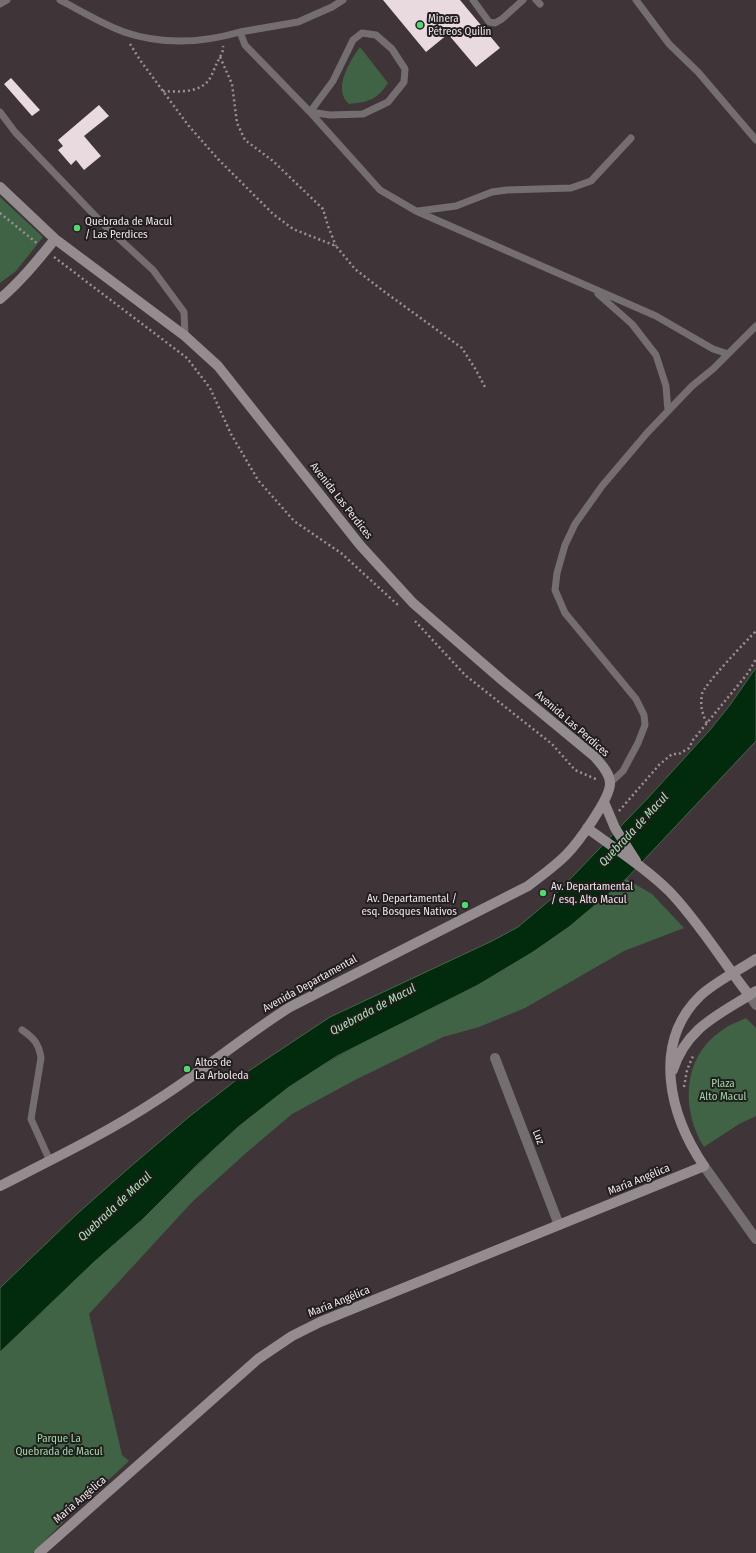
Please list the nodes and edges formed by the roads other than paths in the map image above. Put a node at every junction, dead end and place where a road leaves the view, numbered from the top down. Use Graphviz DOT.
graph roads {
  1 [pos="7,0"];
  2 [pos="60,0"];
  3 [pos="343,0"];
  4 [pos="473,0"];
  5 [pos="523,0"];
  6 [pos="636,0"];
  7 [pos="0,4"];
  8 [pos="240,32"];
  9 [pos="0,112"];
  10 [pos="310,112"];
  11 [pos="631,138"];
  12 [pos="756,140"];
  13 [pos="0,186"];
  14 [pos="416,211"];
  15 [pos="55,238"];
  16 [pos="594,290"];
  17 [pos="0,299"];
  18 [pos="756,326"];
  19 [pos="185,336"];
  20 [pos="728,354"];
  21 [pos="668,411"];
  22 [pos="610,787"];
  23 [pos="604,802"];
  24 [pos="587,828"];
  25 [pos="641,868"];
  26 [pos="756,960"];
  27 [pos="733,974"];
  28 [pos="752,993"];
  29 [pos="756,1005"];
  30 [pos="22,1030"];
  31 [pos="495,1058"];
  32 [pos="672,1074"];
  33 [pos="50,1160"];
  34 [pos="704,1166"];
  35 [pos="0,1186"];
  36 [pos="558,1225"];
  37 [pos="756,1239"];
  38 [pos="39,1553"];
  1 -- 7 [label="lane"];
  2 -- 8 [label="lane"];
  3 -- 8 [label="lane"];
  4 -- 5 [label="lane"];
  6 -- 12 [label="lane"];
  8 -- 10 [label="lane"];
  9 -- 19 [label="lane"];
  10 -- 10 [label="lane"];
  10 -- 14 [label="lane"];
  11 -- 14 [label="lane"];
  13 -- 15 [label="street, Avenida Las Perdices"];
  14 -- 16 [label="lane"];
  15 -- 17 [label="street"];
  15 -- 19 [label="street, Avenida Las Perdices"];
  16 -- 20 [label="lane"];
  16 -- 21 [label="lane"];
  18 -- 20 [label="lane"];
  19 -- 22 [label="street, Avenida Las Perdices"];
  20 -- 21 [label="lane"];
  21 -- 22 [label="lane"];
  22 -- 23 [label="street"];
  23 -- 24 [label="street"];
  23 -- 25 [label="street"];
  24 -- 25 [label="street"];
  24 -- 33 [label="street, Avenida Departamental"];
  25 -- 27 [label="street"];
  26 -- 27 [label="street"];
  27 -- 28 [label="street"];
  27 -- 32 [label="street"];
  28 -- 29 [label="street"];
  28 -- 32 [label="street"];
  30 -- 33 [label="lane"];
  31 -- 36 [label="street, Luz"];
  32 -- 34 [label="street"];
  33 -- 35 [label="street, Avenida Departamental"];
  34 -- 36 [label="street, María Angélica"];
  34 -- 37 [label="street"];
  36 -- 38 [label="street, María Angélica"];
}
